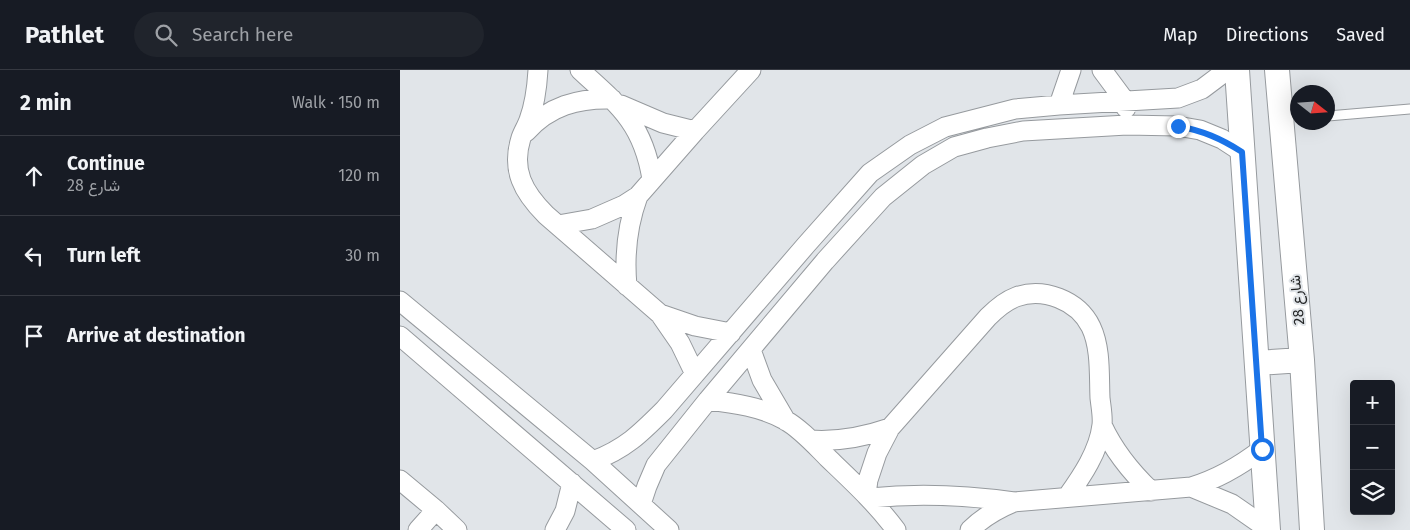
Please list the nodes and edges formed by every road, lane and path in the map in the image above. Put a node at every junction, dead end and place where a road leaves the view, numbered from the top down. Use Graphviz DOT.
graph roads {
  1 [pos="538,70"];
  2 [pos="580,70"];
  3 [pos="751,70"];
  4 [pos="1071,70"];
  5 [pos="1102,70"];
  6 [pos="1225,70"];
  7 [pos="1237,70"];
  8 [pos="1277,70"];
  9 [pos="615,101"];
  10 [pos="1125,101"];
  11 [pos="1059,105"];
  12 [pos="1410,109"];
  13 [pos="1335,115"];
  14 [pos="1127,125"];
  15 [pos="695,131"];
  16 [pos="521,137"];
  17 [pos="1242,152"];
  18 [pos="652,180"];
  19 [pos="638,196"];
  20 [pos="558,225"];
  21 [pos="806,245"];
  22 [pos="825,261"];
  23 [pos="628,286"];
  24 [pos="400,301"];
  25 [pos="660,314"];
  26 [pos="731,333"];
  27 [pos="400,336"];
  28 [pos="751,350"];
  29 [pos="1302,360"];
  30 [pos="1257,363"];
  31 [pos="695,374"];
  32 [pos="708,400"];
  33 [pos="786,421"];
  34 [pos="1102,425"];
  35 [pos="890,428"];
  36 [pos="645,430"];
  37 [pos="810,440"];
  38 [pos="1262,449"];
  39 [pos="667,450"];
  40 [pos="593,461"];
  41 [pos="400,480"];
  42 [pos="572,483"];
  43 [pos="1191,488"];
  44 [pos="1151,490"];
  45 [pos="868,496"];
  46 [pos="1067,497"];
  47 [pos="1014,502"];
  48 [pos="641,504"];
  49 [pos="436,510"];
  50 [pos="623,527"];
  51 [pos="1268,529"];
  52 [pos="418,530"];
  53 [pos="457,530"];
  54 [pos="556,530"];
  55 [pos="601,530"];
  56 [pos="669,530"];
  57 [pos="896,530"];
  58 [pos="970,530"];
  59 [pos="1312,530"];
  1 -- 16 [label="street"];
  2 -- 9 [label="street"];
  3 -- 15 [label="street"];
  4 -- 11 [label="street"];
  5 -- 10 [label="street"];
  6 -- 10 [label="street"];
  7 -- 17 [label="street"];
  8 -- 29 [label="street, شارع 28"];
  9 -- 15 [label="street"];
  9 -- 16 [label="street"];
  9 -- 18 [label="street"];
  10 -- 11 [label="street"];
  10 -- 14 [label="street"];
  11 -- 21 [label="street"];
  12 -- 13 [label="lane"];
  14 -- 17 [label="street"];
  14 -- 22 [label="street"];
  15 -- 18 [label="street"];
  16 -- 20 [label="street"];
  17 -- 30 [label="street"];
  18 -- 19 [label="street"];
  19 -- 20 [label="street"];
  19 -- 23 [label="street"];
  20 -- 23 [label="street"];
  21 -- 22 [label="street"];
  21 -- 26 [label="street"];
  22 -- 28 [label="street"];
  23 -- 25 [label="street"];
  24 -- 40 [label="street"];
  25 -- 26 [label="street"];
  25 -- 31 [label="street"];
  26 -- 31 [label="street"];
  27 -- 42 [label="street"];
  28 -- 32 [label="street"];
  28 -- 33 [label="street"];
  29 -- 30 [label="street"];
  29 -- 59 [label="street, شارع 28"];
  30 -- 38 [label="street"];
  31 -- 36 [label="street"];
  32 -- 33 [label="street"];
  32 -- 39 [label="street"];
  33 -- 37 [label="street"];
  34 -- 35 [label="street"];
  34 -- 44 [label="street"];
  34 -- 46 [label="street"];
  35 -- 37 [label="street"];
  35 -- 45 [label="street"];
  36 -- 39 [label="street"];
  36 -- 40 [label="street"];
  37 -- 45 [label="street"];
  38 -- 43 [label="street"];
  38 -- 51 [label="street"];
  39 -- 48 [label="street"];
  40 -- 48 [label="street"];
  41 -- 49 [label="street"];
  42 -- 50 [label="street"];
  42 -- 54 [label="street"];
  43 -- 44 [label="street"];
  43 -- 51 [label="street"];
  44 -- 46 [label="street"];
  45 -- 47 [label="street"];
  45 -- 57 [label="street"];
  46 -- 47 [label="street"];
  47 -- 58 [label="street"];
  48 -- 56 [label="street"];
  49 -- 52 [label="street"];
  49 -- 53 [label="street"];
  50 -- 55 [label="street"];
}
